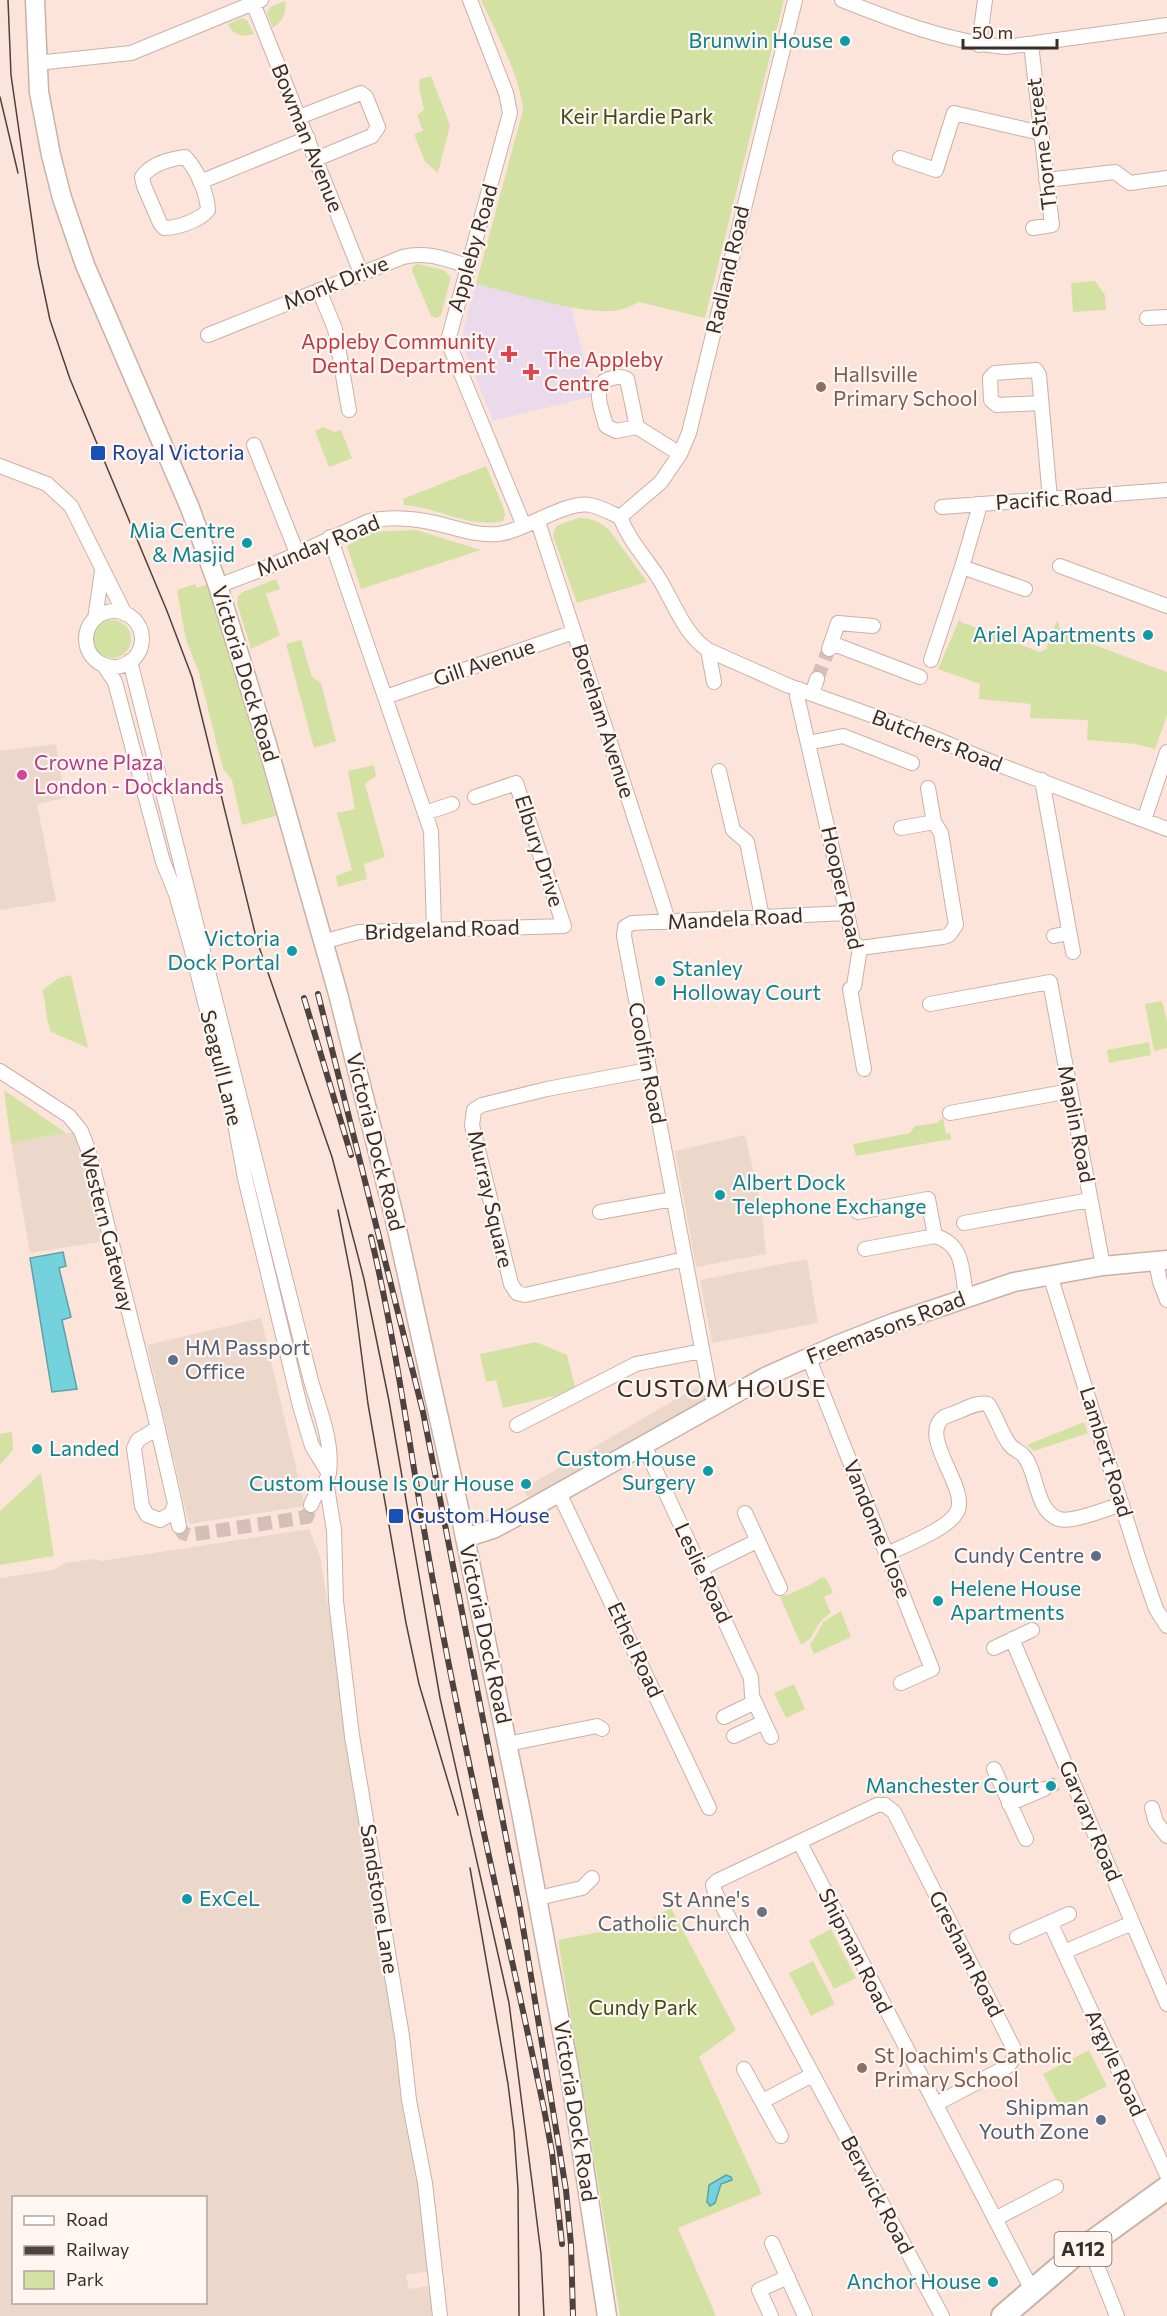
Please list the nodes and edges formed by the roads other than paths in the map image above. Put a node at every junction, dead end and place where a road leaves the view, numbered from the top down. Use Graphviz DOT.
graph roads {
  1 [pos="36,0"];
  2 [pos="470,0"];
  3 [pos="795,0"];
  4 [pos="842,0"];
  5 [pos="985,0"];
  6 [pos="257,2"];
  7 [pos="1167,25"];
  8 [pos="1031,44"];
  9 [pos="979,45"];
  10 [pos="37,63"];
  11 [pos="299,117"];
  12 [pos="1041,133"];
  13 [pos="308,138"];
  14 [pos="900,158"];
  15 [pos="316,159"];
  16 [pos="1167,178"];
  17 [pos="1046,180"];
  18 [pos="200,182"];
  19 [pos="1033,228"];
  20 [pos="467,266"];
  21 [pos="361,273"];
  22 [pos="319,290"];
  23 [pos="1167,317"];
  24 [pos="1147,318"];
  25 [pos="208,335"];
  26 [pos="1041,403"];
  27 [pos="349,410"];
  28 [pos="637,427"];
  29 [pos="254,445"];
  30 [pos="680,454"];
  31 [pos="0,466"];
  32 [pos="1167,490"];
  33 [pos="1050,499"];
  34 [pos="977,504"];
  35 [pos="942,507"];
  36 [pos="620,517"];
  37 [pos="538,522"];
  38 [pos="524,526"];
  39 [pos="330,537"];
  40 [pos="297,554"];
  41 [pos="1060,566"];
  42 [pos="963,567"];
  43 [pos="102,572"];
  44 [pos="218,586"];
  45 [pos="1025,590"];
  46 [pos="1167,606"];
  47 [pos="125,614"];
  48 [pos="95,619"];
  49 [pos="873,626"];
  50 [pos="574,632"];
  51 [pos="708,650"];
  52 [pos="931,660"];
  53 [pos="130,661"];
  54 [pos="103,664"];
  55 [pos="920,677"];
  56 [pos="817,679"];
  57 [pos="714,682"];
  58 [pos="806,692"];
  59 [pos="394,694"];
  60 [pos="808,743"];
  61 [pos="1167,752"];
  62 [pos="912,763"];
  63 [pos="719,771"];
  64 [pos="1042,780"];
  65 [pos="928,788"];
  66 [pos="475,796"];
  67 [pos="452,804"];
  68 [pos="425,813"];
  69 [pos="1144,820"];
  70 [pos="934,822"];
  71 [pos="901,828"];
  72 [pos="1167,829"];
  73 [pos="847,913"];
  74 [pos="762,917"];
  75 [pos="666,922"];
  76 [pos="564,926"];
  77 [pos="625,927"];
  78 [pos="434,928"];
  79 [pos="1069,933"];
  80 [pos="1054,936"];
  81 [pos="322,942"];
  82 [pos="860,948"];
  83 [pos="1073,952"];
  84 [pos="930,1004"];
  85 [pos="864,1068"];
  86 [pos="648,1070"];
  87 [pos="0,1071"];
  88 [pos="1070,1091"];
  89 [pos="950,1113"];
  90 [pos="673,1199"];
  91 [pos="1090,1200"];
  92 [pos="600,1212"];
  93 [pos="858,1212"];
  94 [pos="964,1223"];
  95 [pos="935,1236"];
  96 [pos="865,1249"];
  97 [pos="685,1259"];
  98 [pos="1162,1260"];
  99 [pos="1103,1266"];
  100 [pos="1050,1275"];
  101 [pos="966,1297"];
  102 [pos="1167,1300"];
  103 [pos="702,1351"];
  104 [pos="808,1356"];
  105 [pos="718,1403"];
  106 [pos="517,1425"];
  107 [pos="158,1428"];
  108 [pos="644,1445"];
  109 [pos="327,1478"];
  110 [pos="560,1493"];
  111 [pos="175,1504"];
  112 [pos="1122,1504"];
  113 [pos="311,1505"];
  114 [pos="745,1513"];
  115 [pos="179,1526"];
  116 [pos="465,1538"];
  117 [pos="757,1541"];
  118 [pos="887,1554"];
  119 [pos="702,1568"];
  120 [pos="780,1588"];
  121 [pos="1167,1626"];
  122 [pos="1032,1630"];
  123 [pos="1012,1639"];
  124 [pos="994,1648"];
  125 [pos="901,1683"];
  126 [pos="754,1702"];
  127 [pos="724,1717"];
  128 [pos="764,1722"];
  129 [pos="602,1729"];
  130 [pos="734,1736"];
  131 [pos="771,1737"];
  132 [pos="508,1744"];
  133 [pos="994,1769"];
  134 [pos="1044,1789"];
  135 [pos="1009,1803"];
  136 [pos="709,1808"];
  137 [pos="1152,1808"];
  138 [pos="1167,1836"];
  139 [pos="1026,1839"];
  140 [pos="800,1842"];
  141 [pos="592,1878"];
  142 [pos="538,1898"];
  143 [pos="1069,1914"];
  144 [pos="1050,1922"];
  145 [pos="1132,1923"];
  146 [pos="1017,1936"];
  147 [pos="1064,1952"];
  148 [pos="1167,2004"];
  149 [pos="744,2069"];
  150 [pos="812,2075"];
  151 [pos="763,2101"];
  152 [pos="936,2104"];
  153 [pos="781,2136"];
  154 [pos="1167,2175"];
  155 [pos="1056,2187"];
  156 [pos="1167,2188"];
  157 [pos="995,2219"];
  158 [pos="772,2243"];
  159 [pos="1086,2246"];
  160 [pos="788,2277"];
  161 [pos="1032,2290"];
  162 [pos="440,2316"];
  163 [pos="607,2316"];
  164 [pos="771,2316"];
  165 [pos="805,2316"];
  166 [pos="942,2316"];
  167 [pos="1003,2316"];
  168 [pos="1117,2316"];
  1 -- 10 [label="street, Victoria Dock Road"];
  2 -- 20 [label="street, Appleby Road"];
  3 -- 30 [label="street, Radland Road"];
  4 -- 9 [label="street"];
  5 -- 9 [label="street"];
  6 -- 10 [label="street"];
  6 -- 11 [label="street, Bowman Avenue"];
  7 -- 8 [label="street"];
  8 -- 9 [label="street"];
  8 -- 12 [label="street, Thorne Street"];
  10 -- 44 [label="street, Victoria Dock Road"];
  11 -- 13 [label="street, Bowman Avenue"];
  11 -- 15 [label="street"];
  12 -- 14 [label="street"];
  12 -- 17 [label="street, Thorne Street"];
  13 -- 15 [label="street, Bowman Avenue"];
  13 -- 18 [label="street"];
  15 -- 21 [label="street, Bowman Avenue"];
  16 -- 17 [label="street"];
  17 -- 19 [label="street, Thorne Street"];
  18 -- 18 [label="street"];
  20 -- 21 [label="street, Monk Drive"];
  20 -- 38 [label="street, Appleby Road"];
  21 -- 22 [label="street, Monk Drive"];
  22 -- 25 [label="street, Monk Drive"];
  22 -- 27 [label="street"];
  23 -- 24 [label="street"];
  26 -- 33 [label="street"];
  28 -- 30 [label="street"];
  29 -- 40 [label="street"];
  30 -- 36 [label="street, Radland Road"];
  31 -- 43 [label="street"];
  32 -- 33 [label="street, Pacific Road"];
  33 -- 34 [label="street, Pacific Road"];
  34 -- 35 [label="street, Pacific Road"];
  34 -- 42 [label="street"];
  36 -- 37 [label="street"];
  36 -- 51 [label="street, Butchers Road"];
  37 -- 38 [label="street"];
  37 -- 50 [label="street, Boreham Avenue"];
  38 -- 39 [label="street, Munday Road"];
  39 -- 40 [label="street, Munday Road"];
  39 -- 68 [label="street"];
  40 -- 44 [label="street, Munday Road"];
  41 -- 46 [label="street"];
  42 -- 45 [label="street"];
  42 -- 52 [label="street"];
  43 -- 47 [label="street"];
  43 -- 48 [label="street, Seagull Lane"];
  44 -- 81 [label="street, Victoria Dock Road"];
  47 -- 48 [label="street"];
  47 -- 53 [label="street"];
  48 -- 54 [label="street, Seagull Lane"];
  49 -- 55 [label="street"];
  50 -- 59 [label="street, Gill Avenue"];
  50 -- 75 [label="street, Boreham Avenue"];
  51 -- 57 [label="street"];
  51 -- 58 [label="street, Butchers Road"];
  53 -- 54 [label="street"];
  53 -- 109 [label="street, Seagull Lane"];
  54 -- 109 [label="street, Seagull Lane"];
  56 -- 58 [label="street"];
  58 -- 60 [label="street, Hooper Road"];
  58 -- 64 [label="street, Butchers Road"];
  60 -- 62 [label="street"];
  60 -- 73 [label="street, Hooper Road"];
  61 -- 69 [label="street"];
  63 -- 74 [label="street"];
  64 -- 69 [label="street, Butchers Road"];
  64 -- 79 [label="street"];
  65 -- 70 [label="street"];
  66 -- 76 [label="street, Elbury Drive"];
  67 -- 68 [label="street"];
  68 -- 78 [label="street"];
  69 -- 72 [label="street, Butchers Road"];
  70 -- 71 [label="street"];
  70 -- 82 [label="street"];
  73 -- 74 [label="street, Mandela Road"];
  73 -- 82 [label="street, Hooper Road"];
  74 -- 75 [label="street, Mandela Road"];
  75 -- 77 [label="street, Mandela Road"];
  76 -- 78 [label="street, Bridgeland Road"];
  77 -- 86 [label="street, Coolfin Road"];
  78 -- 81 [label="street, Bridgeland Road"];
  79 -- 80 [label="street"];
  79 -- 83 [label="street"];
  81 -- 116 [label="street, Victoria Dock Road"];
  82 -- 85 [label="street, Hooper Road"];
  84 -- 88 [label="street, Maplin Road"];
  86 -- 90 [label="street, Coolfin Road"];
  86 -- 97 [label="street, Murray Square"];
  87 -- 107 [label="street, Western Gateway"];
  88 -- 89 [label="street"];
  88 -- 91 [label="street, Maplin Road"];
  90 -- 92 [label="street"];
  90 -- 97 [label="street, Coolfin Road"];
  91 -- 94 [label="street"];
  91 -- 99 [label="street, Maplin Road"];
  93 -- 95 [label="street"];
  95 -- 96 [label="street"];
  95 -- 101 [label="street"];
  97 -- 103 [label="street, Coolfin Road"];
  98 -- 99 [label="street, Freemasons Road"];
  98 -- 102 [label="street"];
  99 -- 100 [label="street, Freemasons Road"];
  100 -- 101 [label="street, Freemasons Road"];
  100 -- 112 [label="street, Lambert Road"];
  101 -- 104 [label="street, Freemasons Road"];
  103 -- 105 [label="street, Coolfin Road"];
  103 -- 106 [label="street"];
  104 -- 105 [label="street, Freemasons Road"];
  104 -- 118 [label="street, Vandome Close"];
  105 -- 108 [label="street, Freemasons Road"];
  107 -- 111 [label="street, Western Gateway"];
  107 -- 111 [label="street"];
  108 -- 110 [label="street, Freemasons Road"];
  108 -- 119 [label="street, Leslie Road"];
  109 -- 113 [label="street"];
  109 -- 162 [label="street, Sandstone Lane"];
  110 -- 116 [label="street, Freemasons Road"];
  110 -- 136 [label="street, Ethel Road"];
  111 -- 115 [label="street, Western Gateway"];
  112 -- 118 [label="street"];
  112 -- 121 [label="street, Lambert Road"];
  114 -- 117 [label="street"];
  116 -- 132 [label="street, Victoria Dock Road"];
  117 -- 119 [label="street"];
  117 -- 120 [label="street"];
  118 -- 125 [label="street, Vandome Close"];
  119 -- 126 [label="street, Leslie Road"];
  122 -- 123 [label="street"];
  123 -- 124 [label="street"];
  123 -- 145 [label="street, Garvary Road"];
  126 -- 127 [label="street"];
  126 -- 128 [label="street, Leslie Road"];
  128 -- 130 [label="street"];
  128 -- 131 [label="street, Leslie Road"];
  129 -- 132 [label="street"];
  132 -- 142 [label="street, Victoria Dock Road"];
  133 -- 135 [label="street"];
  134 -- 135 [label="street"];
  135 -- 139 [label="street"];
  137 -- 138 [label="street"];
  140 -- 150 [label="street, Berwick Road"];
  140 -- 152 [label="street, Shipman Road"];
  140 -- 152 [label="street, Gresham Road"];
  141 -- 142 [label="street"];
  142 -- 163 [label="street, Victoria Dock Road"];
  143 -- 144 [label="street"];
  144 -- 146 [label="street"];
  144 -- 147 [label="street, Argyle Road"];
  145 -- 147 [label="street"];
  145 -- 148 [label="street, Garvary Road"];
  147 -- 154 [label="street, Argyle Road"];
  149 -- 151 [label="street"];
  150 -- 151 [label="street"];
  150 -- 166 [label="street, Berwick Road"];
  151 -- 153 [label="street"];
  152 -- 157 [label="street, Shipman Road"];
  155 -- 157 [label="street"];
  156 -- 159 [label="main road, A112"];
  157 -- 161 [label="street, Shipman Road"];
  158 -- 160 [label="street"];
  159 -- 161 [label="main road, A112"];
  159 -- 168 [label="street"];
  160 -- 164 [label="street"];
  160 -- 165 [label="street"];
  161 -- 167 [label="main road, A112"];
}
